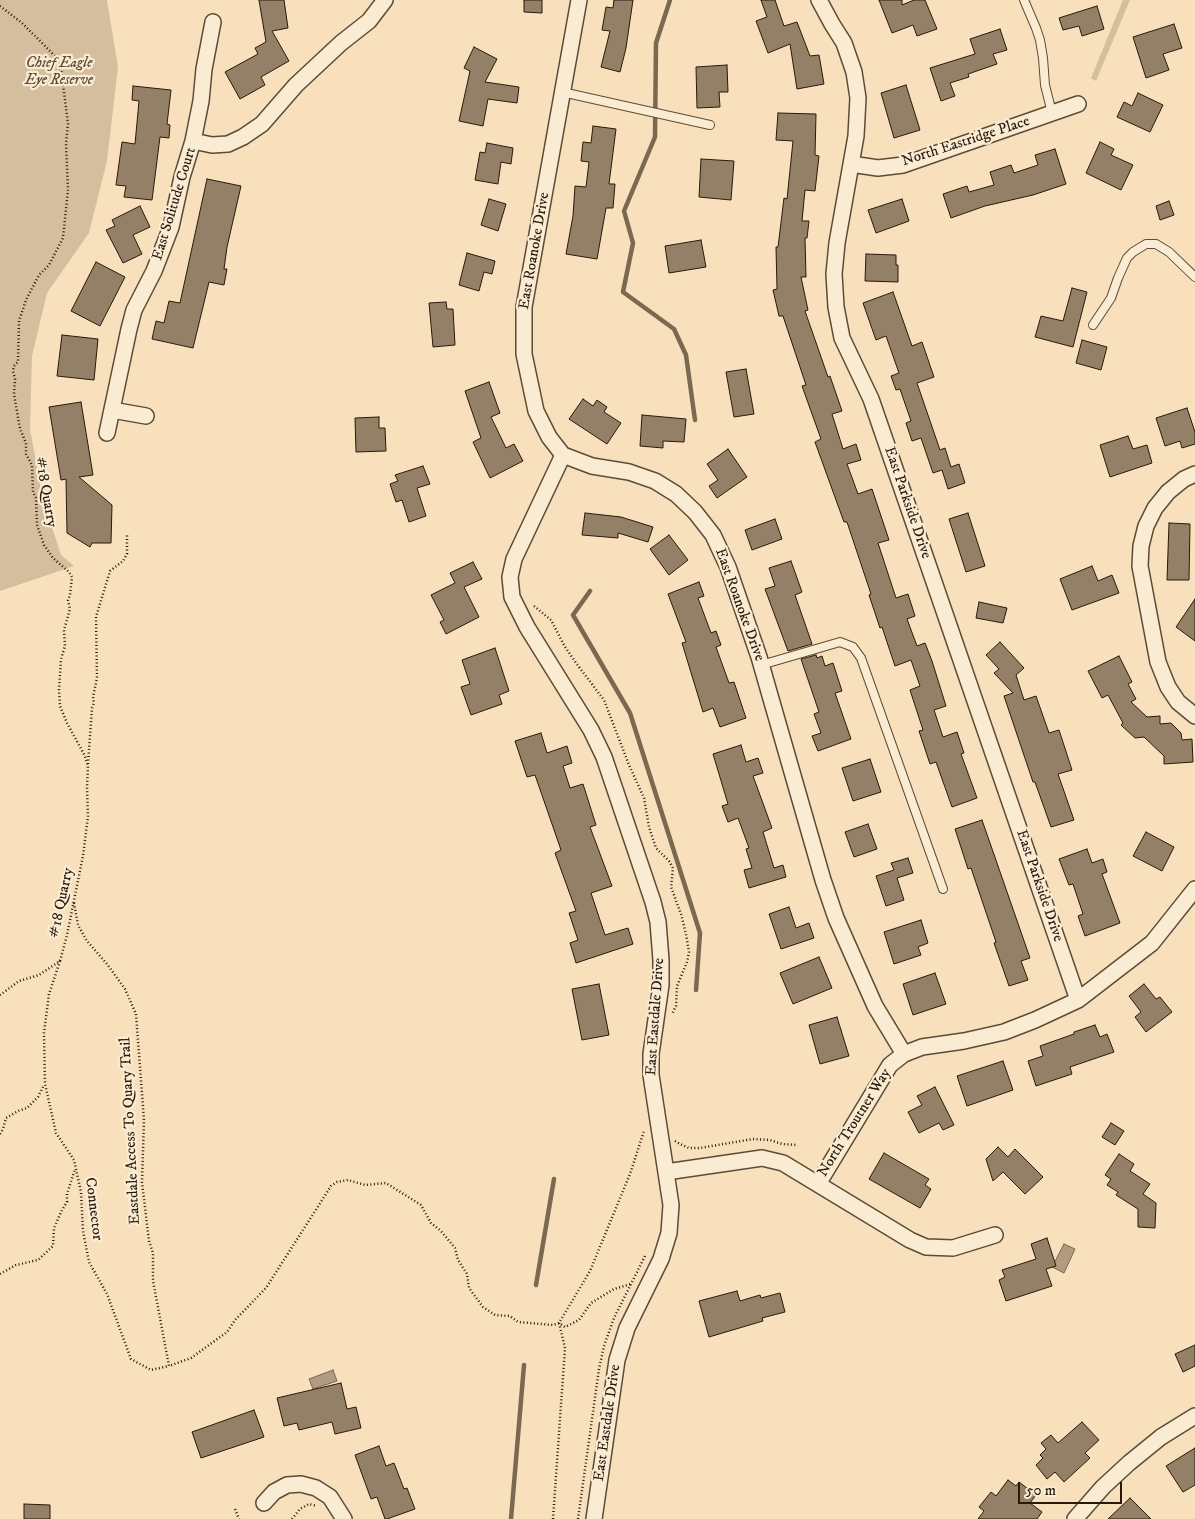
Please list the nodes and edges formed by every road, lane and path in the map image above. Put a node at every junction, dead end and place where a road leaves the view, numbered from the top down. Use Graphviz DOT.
graph roads {
  1 [pos="385,0"];
  2 [pos="579,0"];
  3 [pos="819,0"];
  4 [pos="1024,0"];
  5 [pos="0,6"];
  6 [pos="213,22"];
  7 [pos="562,92"];
  8 [pos="1078,104"];
  9 [pos="1052,113"];
  10 [pos="710,125"];
  11 [pos="193,141"];
  12 [pos="851,164"];
  13 [pos="1195,277"];
  14 [pos="1093,325"];
  15 [pos="112,410"];
  16 [pos="146,416"];
  17 [pos="108,433"];
  18 [pos="563,455"];
  19 [pos="1195,474"];
  20 [pos="128,533"];
  21 [pos="761,665"];
  22 [pos="1195,716"];
  23 [pos="88,766"];
  24 [pos="943,889"];
  25 [pos="1195,889"];
  26 [pos="74,903"];
  27 [pos="60,961"];
  28 [pos="0,995"];
  29 [pos="1078,1000"];
  30 [pos="904,1054"];
  31 [pos="45,1084"];
  32 [pos="0,1134"];
  33 [pos="645,1140"];
  34 [pos="76,1168"];
  35 [pos="666,1172"];
  36 [pos="818,1184"];
  37 [pos="995,1235"];
  38 [pos="647,1253"];
  39 [pos="0,1274"];
  40 [pos="630,1284"];
  41 [pos="559,1323"];
  42 [pos="169,1366"];
  43 [pos="1195,1416"];
  44 [pos="264,1503"];
  45 [pos="320,1507"];
  46 [pos="235,1508"];
  47 [pos="239,1519"];
  48 [pos="292,1519"];
  49 [pos="344,1519"];
  50 [pos="553,1519"];
  51 [pos="578,1519"];
  52 [pos="594,1519"];
  53 [pos="1075,1519"];
  1 -- 11 [label="street"];
  2 -- 7 [label="street, East Roanoke Drive"];
  3 -- 12 [label="street, East Parkside Drive"];
  4 -- 9 [label="lane"];
  5 -- 23 [label="path, #18 Quarry"];
  6 -- 11 [label="street, East Solitude Court"];
  7 -- 10 [label="lane"];
  7 -- 18 [label="street, East Roanoke Drive"];
  8 -- 9 [label="street, North Eastridge Place"];
  9 -- 12 [label="street, North Eastridge Place"];
  11 -- 15 [label="street, East Solitude Court"];
  12 -- 29 [label="street, East Parkside Drive"];
  13 -- 14 [label="lane"];
  15 -- 16 [label="street"];
  15 -- 17 [label="street, East Solitude Court"];
  18 -- 21 [label="street, East Roanoke Drive"];
  18 -- 35 [label="street, East Eastdale Drive"];
  19 -- 22 [label="street"];
  20 -- 23 [label="path"];
  21 -- 24 [label="lane"];
  21 -- 30 [label="street, East Roanoke Drive"];
  23 -- 26 [label="path, #18 Quarry"];
  25 -- 29 [label="street, North Troutner Way"];
  26 -- 27 [label="path, #18 Quarry"];
  26 -- 42 [label="path, Eastdale Access To Quary Trail"];
  27 -- 28 [label="path, #18 Quarry"];
  27 -- 31 [label="path, Connector"];
  29 -- 30 [label="street, North Troutner Way"];
  30 -- 36 [label="street, North Troutner Way"];
  31 -- 32 [label="path"];
  31 -- 34 [label="path, Connector"];
  33 -- 41 [label="path"];
  34 -- 39 [label="path"];
  34 -- 42 [label="path, Connector"];
  35 -- 36 [label="street"];
  35 -- 52 [label="street, East Eastdale Drive"];
  36 -- 37 [label="street"];
  38 -- 40 [label="path"];
  40 -- 41 [label="path"];
  40 -- 51 [label="path"];
  41 -- 42 [label="path"];
  41 -- 50 [label="path"];
  43 -- 53 [label="street"];
  44 -- 49 [label="street"];
  45 -- 48 [label="path"];
  46 -- 47 [label="path"];
}
